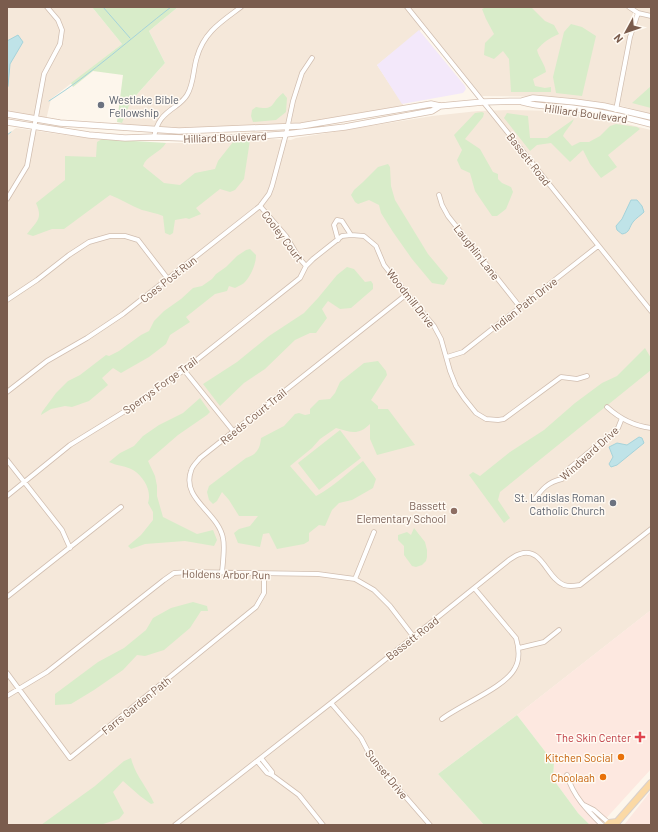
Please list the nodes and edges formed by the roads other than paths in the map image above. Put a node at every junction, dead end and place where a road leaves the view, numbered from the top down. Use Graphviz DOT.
graph roads {
  1 [pos="47,7"];
  2 [pos="241,7"];
  3 [pos="406,7"];
  4 [pos="629,7"];
  5 [pos="638,13"];
  6 [pos="651,16"];
  7 [pos="312,58"];
  8 [pos="483,102"];
  9 [pos="615,112"];
  10 [pos="7,114"];
  11 [pos="651,117"];
  12 [pos="36,119"];
  13 [pos="7,122"];
  14 [pos="651,124"];
  15 [pos="35,127"];
  16 [pos="155,130"];
  17 [pos="286,131"];
  18 [pos="154,137"];
  19 [pos="439,195"];
  20 [pos="7,199"];
  21 [pos="260,206"];
  22 [pos="350,235"];
  23 [pos="338,240"];
  24 [pos="598,246"];
  25 [pos="306,266"];
  26 [pos="168,279"];
  27 [pos="407,294"];
  28 [pos="7,300"];
  29 [pos="520,307"];
  30 [pos="651,311"];
  31 [pos="447,357"];
  32 [pos="184,370"];
  33 [pos="587,376"];
  34 [pos="7,392"];
  35 [pos="607,407"];
  36 [pos="622,418"];
  37 [pos="651,428"];
  38 [pos="234,432"];
  39 [pos="7,460"];
  40 [pos="25,481"];
  41 [pos="7,496"];
  42 [pos="534,500"];
  43 [pos="121,507"];
  44 [pos="651,529"];
  45 [pos="374,532"];
  46 [pos="70,548"];
  47 [pos="222,572"];
  48 [pos="264,574"];
  49 [pos="355,579"];
  50 [pos="475,589"];
  51 [pos="7,597"];
  52 [pos="559,630"];
  53 [pos="413,636"];
  54 [pos="519,648"];
  55 [pos="7,673"];
  56 [pos="18,690"];
  57 [pos="7,696"];
  58 [pos="331,703"];
  59 [pos="442,720"];
  60 [pos="261,758"];
  61 [pos="257,761"];
  62 [pos="272,775"];
  63 [pos="567,775"];
  64 [pos="651,783"];
  65 [pos="610,824"];
  66 [pos="175,825"];
  67 [pos="323,825"];
  68 [pos="430,825"];
  1 -- 12 [label="street"];
  2 -- 16 [label="street"];
  3 -- 8 [label="street, Bassett Road"];
  4 -- 5 [label="street"];
  5 -- 6 [label="street"];
  5 -- 9 [label="street"];
  7 -- 17 [label="street, Coes Post Run"];
  8 -- 9 [label="main road, Hilliard Boulevard"];
  8 -- 17 [label="main road, Hilliard Boulevard"];
  8 -- 24 [label="street, Bassett Road"];
  9 -- 11 [label="main road, Hilliard Boulevard"];
  9 -- 14 [label="main road, Hilliard Boulevard"];
  10 -- 12 [label="main road, Hilliard Boulevard"];
  12 -- 15 [label="street"];
  12 -- 16 [label="main road, Hilliard Boulevard"];
  13 -- 15 [label="main road, Hilliard Boulevard"];
  15 -- 18 [label="main road, Hilliard Boulevard"];
  15 -- 20 [label="street"];
  16 -- 17 [label="main road, Hilliard Boulevard"];
  16 -- 18 [label="street"];
  17 -- 18 [label="main road, Hilliard Boulevard"];
  17 -- 21 [label="street, Coes Post Run"];
  19 -- 29 [label="street, Laughlin Lane"];
  21 -- 25 [label="street, Cooley Court"];
  21 -- 26 [label="street, Coes Post Run"];
  22 -- 23 [label="street, Sperrys Forge Trail"];
  22 -- 23 [label="street"];
  22 -- 27 [label="street, Woodmill Drive"];
  23 -- 25 [label="street, Sperrys Forge Trail"];
  24 -- 29 [label="street, Indian Path Drive"];
  24 -- 30 [label="street, Bassett Road"];
  25 -- 32 [label="street, Sperrys Forge Trail"];
  26 -- 28 [label="street"];
  26 -- 34 [label="street, Coes Post Run"];
  27 -- 31 [label="street, Woodmill Drive"];
  27 -- 38 [label="street, Reeds Court Trail"];
  29 -- 31 [label="street, Indian Path Drive"];
  31 -- 33 [label="street, Woodmill Drive"];
  32 -- 38 [label="street"];
  32 -- 40 [label="street, Sperrys Forge Trail"];
  35 -- 36 [label="street"];
  36 -- 37 [label="street"];
  36 -- 42 [label="street, Windward Drive"];
  38 -- 47 [label="street, Reeds Court Trail"];
  39 -- 40 [label="street"];
  40 -- 41 [label="street, Sperrys Forge Trail"];
  40 -- 46 [label="street"];
  43 -- 46 [label="street"];
  44 -- 50 [label="street, Bassett Road"];
  45 -- 49 [label="street"];
  46 -- 51 [label="street"];
  47 -- 48 [label="street, Holdens Arbor Run"];
  47 -- 56 [label="street, Holdens Arbor Run"];
  48 -- 49 [label="street, Holdens Arbor Run"];
  48 -- 56 [label="street, Farrs Garden Path"];
  49 -- 53 [label="street, Holdens Arbor Run"];
  50 -- 53 [label="street, Bassett Road"];
  50 -- 54 [label="street"];
  52 -- 54 [label="street"];
  53 -- 58 [label="street, Bassett Road"];
  54 -- 59 [label="street"];
  55 -- 56 [label="street, Farrs Garden Path"];
  56 -- 57 [label="street, Holdens Arbor Run"];
  58 -- 60 [label="street, Bassett Road"];
  58 -- 68 [label="street, Sunset Drive"];
  60 -- 61 [label="street, Bassett Road"];
  60 -- 62 [label="street"];
  61 -- 62 [label="street"];
  61 -- 66 [label="street, Bassett Road"];
  62 -- 67 [label="street"];
  63 -- 65 [label="street"];
  64 -- 65 [label="main road"];
}
